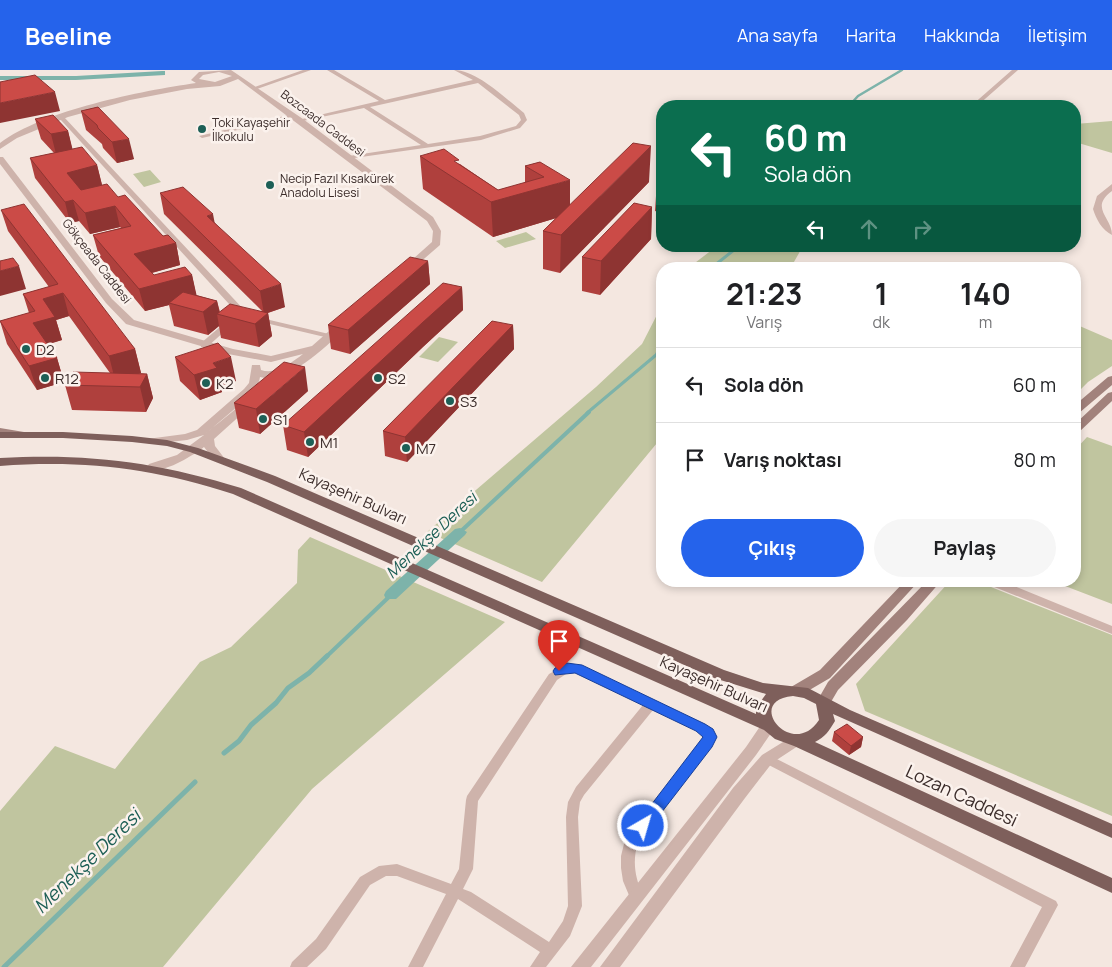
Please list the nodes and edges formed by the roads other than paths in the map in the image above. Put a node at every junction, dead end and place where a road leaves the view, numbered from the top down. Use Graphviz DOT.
graph roads {
  1 [pos="308,70"];
  2 [pos="330,70"];
  3 [pos="457,70"];
  4 [pos="1015,70"];
  5 [pos="232,72"];
  6 [pos="199,73"];
  7 [pos="478,81"];
  8 [pos="220,83"];
  9 [pos="207,84"];
  10 [pos="257,89"];
  11 [pos="981,100"];
  12 [pos="384,102"];
  13 [pos="365,106"];
  14 [pos="62,118"];
  15 [pos="296,118"];
  16 [pos="202,136"];
  17 [pos="426,146"];
  18 [pos="0,147"];
  19 [pos="349,158"];
  20 [pos="0,159"];
  21 [pos="1112,187"];
  22 [pos="1112,232"];
  23 [pos="402,273"];
  24 [pos="243,313"];
  25 [pos="351,317"];
  26 [pos="328,336"];
  27 [pos="204,345"];
  28 [pos="315,348"];
  29 [pos="271,359"];
  30 [pos="257,372"];
  31 [pos="285,372"];
  32 [pos="1112,379"];
  33 [pos="1112,394"];
  34 [pos="1081,406"];
  35 [pos="1081,424"];
  36 [pos="0,431"];
  37 [pos="0,436"];
  38 [pos="28,436"];
  39 [pos="208,437"];
  40 [pos="152,441"];
  41 [pos="194,450"];
  42 [pos="219,458"];
  43 [pos="0,462"];
  44 [pos="153,467"];
  45 [pos="907,587"];
  46 [pos="930,587"];
  47 [pos="1007,587"];
  48 [pos="1112,630"];
  49 [pos="792,691"];
  50 [pos="823,703"];
  51 [pos="651,704"];
  52 [pos="768,726"];
  53 [pos="796,740"];
  54 [pos="767,759"];
  55 [pos="1112,831"];
  56 [pos="1112,886"];
  57 [pos="455,892"];
  58 [pos="636,896"];
  59 [pos="550,950"];
  60 [pos="297,967"];
  61 [pos="415,967"];
  62 [pos="537,967"];
  63 [pos="580,967"];
  64 [pos="609,967"];
  65 [pos="1018,967"];
  1 -- 10 [label="street"];
  2 -- 12 [label="street"];
  3 -- 7 [label="street"];
  4 -- 11 [label="street"];
  5 -- 6 [label="street"];
  5 -- 8 [label="street"];
  5 -- 10 [label="street, Bozcaada Caddesi"];
  6 -- 9 [label="street"];
  7 -- 12 [label="street"];
  7 -- 17 [label="street"];
  8 -- 9 [label="street"];
  8 -- 10 [label="street"];
  9 -- 14 [label="street"];
  10 -- 15 [label="street, Bozcaada Caddesi"];
  12 -- 13 [label="street"];
  13 -- 15 [label="street"];
  13 -- 17 [label="street"];
  14 -- 18 [label="street"];
  14 -- 24 [label="street"];
  15 -- 16 [label="street"];
  15 -- 19 [label="street, Bozcaada Caddesi"];
  17 -- 19 [label="street"];
  19 -- 23 [label="street, Bozcaada Caddesi"];
  20 -- 27 [label="street, Gökçeada Caddesi"];
  21 -- 22 [label="street"];
  24 -- 26 [label="street"];
  24 -- 27 [label="street"];
  25 -- 26 [label="street"];
  26 -- 28 [label="street"];
  27 -- 29 [label="street, Gökçeada Caddesi"];
  28 -- 29 [label="street, Gökçeada Caddesi"];
  28 -- 31 [label="street"];
  29 -- 30 [label="street"];
  29 -- 31 [label="street"];
  30 -- 31 [label="street"];
  30 -- 40 [label="street"];
  31 -- 39 [label="street"];
  32 -- 34 [label="main road"];
  33 -- 35 [label="main road"];
  36 -- 38 [label="main road"];
  37 -- 38 [label="main road, Kayaşehir Bulvarı"];
  38 -- 40 [label="main road, Kayaşehir Bulvarı"];
  39 -- 41 [label="street"];
  39 -- 42 [label="street"];
  40 -- 41 [label="main road, Kayaşehir Bulvarı"];
  41 -- 42 [label="main road, Kayaşehir Bulvarı"];
  41 -- 44 [label="street"];
  42 -- 49 [label="main road, Kayaşehir Bulvarı"];
  43 -- 44 [label="main road, Kayaşehir Bulvarı"];
  44 -- 52 [label="main road, Kayaşehir Bulvarı"];
  45 -- 49 [label="main road"];
  46 -- 50 [label="main road"];
  47 -- 48 [label="street"];
  49 -- 50 [label="main road"];
  49 -- 52 [label="main road"];
  50 -- 53 [label="main road"];
  50 -- 55 [label="main road, Lozan Caddesi"];
  51 -- 57 [label="street"];
  51 -- 58 [label="street"];
  51 -- 59 [label="street"];
  52 -- 53 [label="main road"];
  52 -- 58 [label="street"];
  53 -- 54 [label="street"];
  53 -- 56 [label="main road, Lozan Caddesi"];
  54 -- 64 [label="street"];
  54 -- 65 [label="street"];
  57 -- 59 [label="street"];
  57 -- 60 [label="street"];
  57 -- 61 [label="street"];
  58 -- 63 [label="street"];
  59 -- 62 [label="street"];
}
